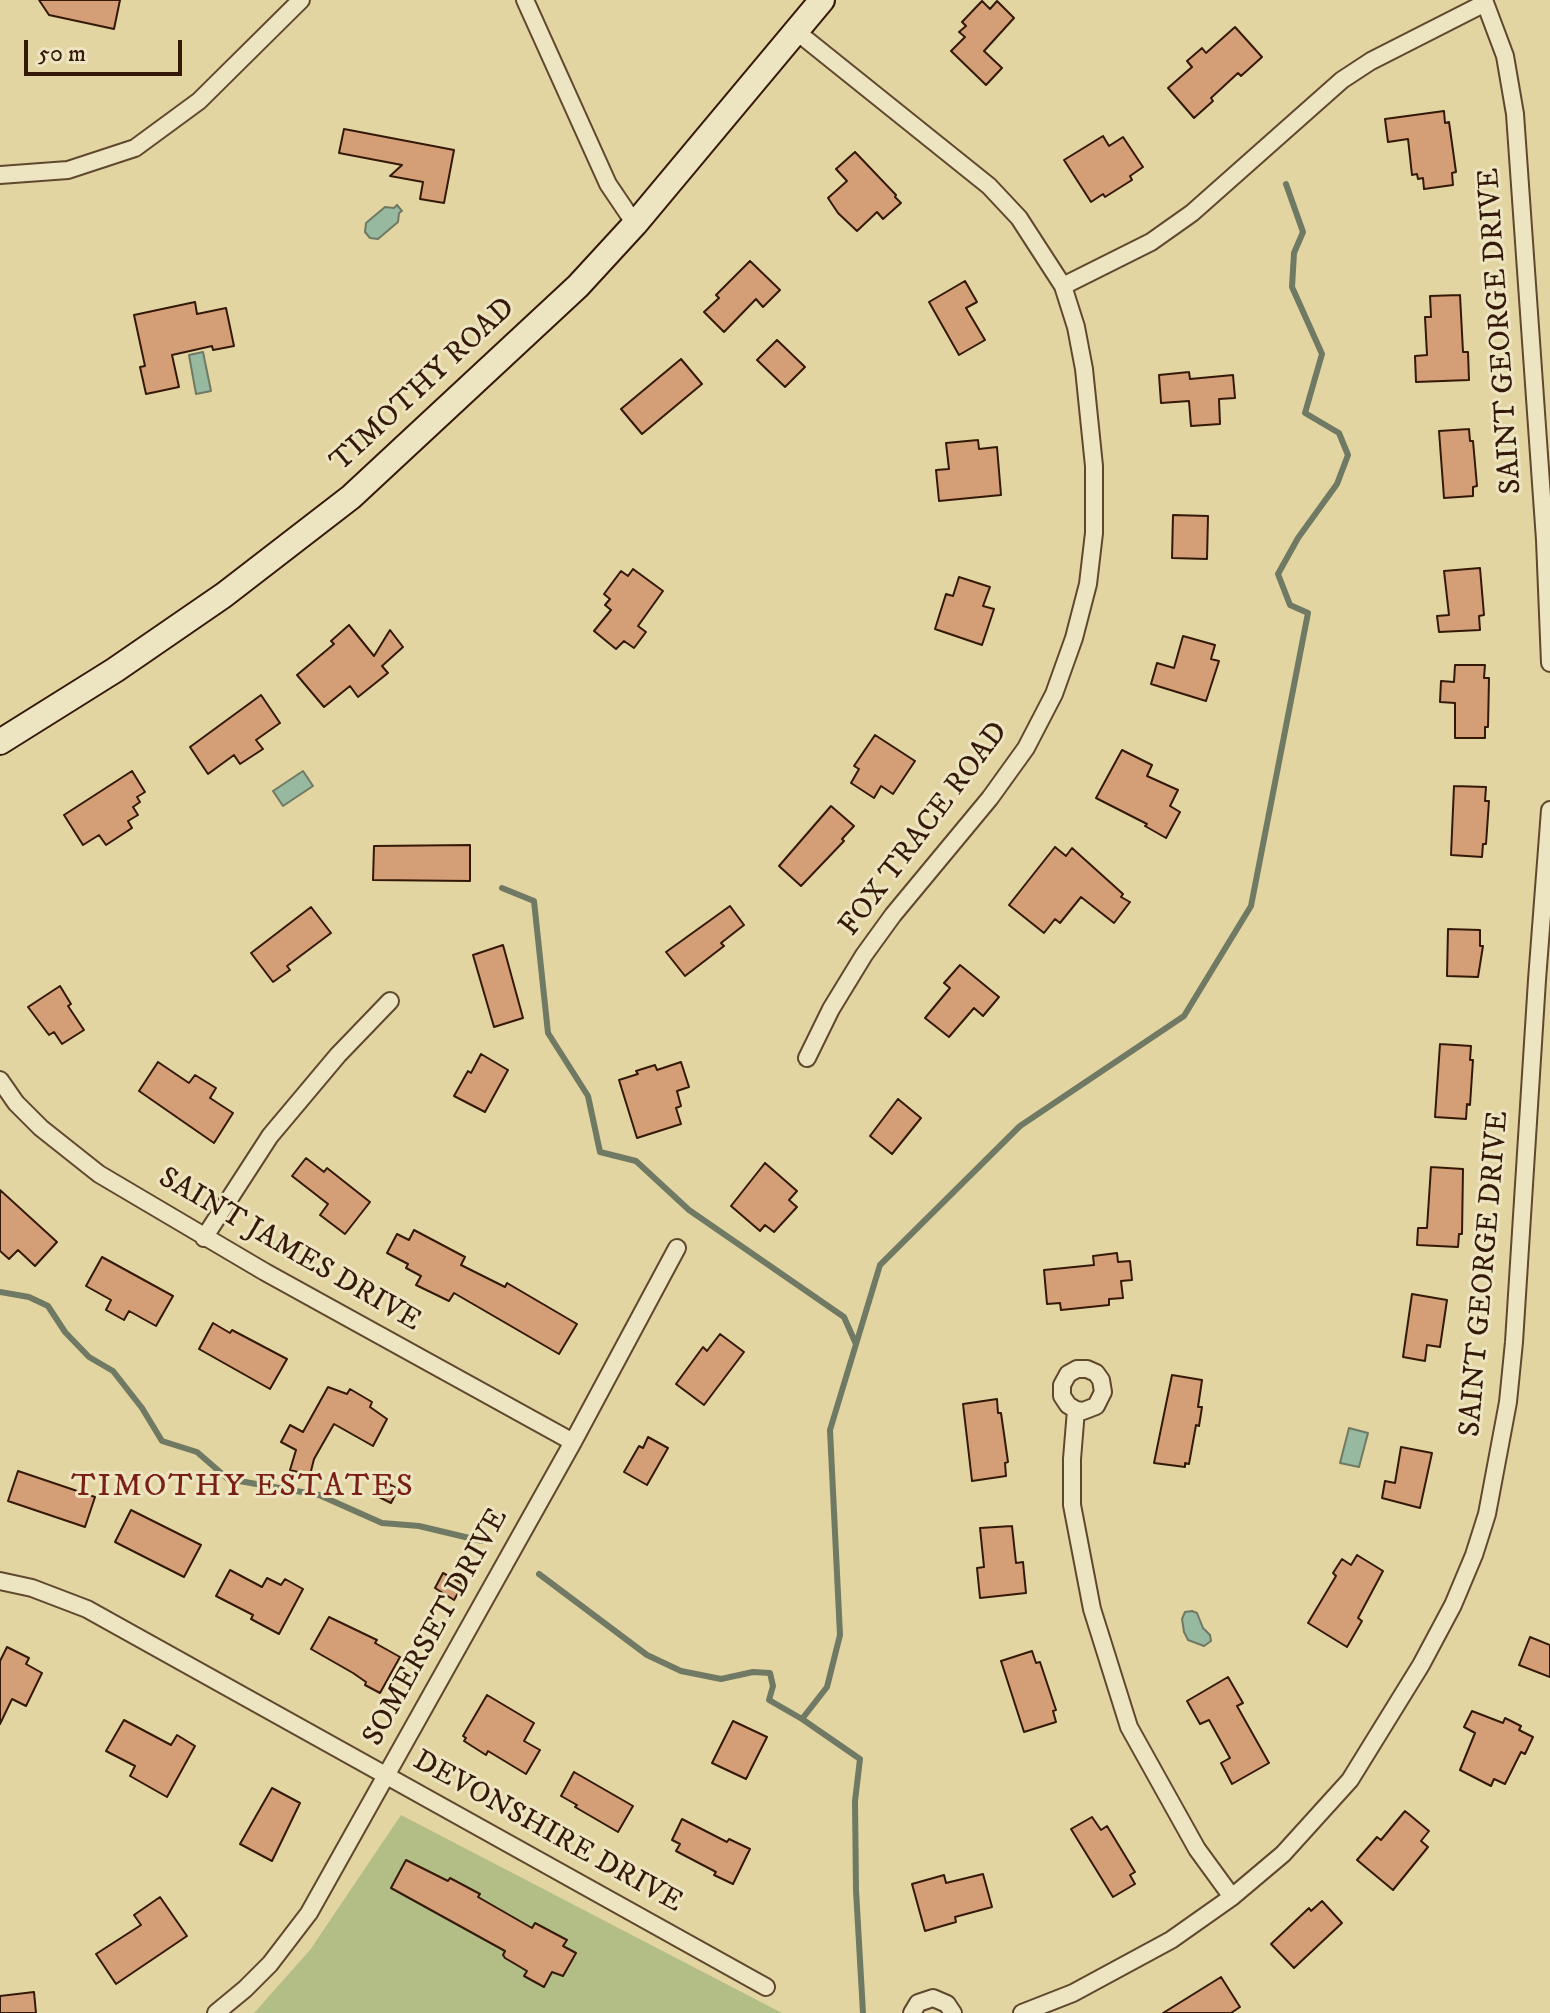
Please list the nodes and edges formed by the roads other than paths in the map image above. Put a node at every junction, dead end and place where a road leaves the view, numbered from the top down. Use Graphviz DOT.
graph roads {
  1 [pos="301,0"];
  2 [pos="525,0"];
  3 [pos="822,0"];
  4 [pos="1484,2"];
  5 [pos="797,32"];
  6 [pos="0,175"];
  7 [pos="635,224"];
  8 [pos="1063,286"];
  9 [pos="1547,540"];
  10 [pos="1550,663"];
  11 [pos="0,742"];
  12 [pos="1550,810"];
  13 [pos="390,1001"];
  14 [pos="807,1058"];
  15 [pos="0,1080"];
  16 [pos="204,1238"];
  17 [pos="677,1248"];
  18 [pos="1076,1410"];
  19 [pos="573,1442"];
  20 [pos="0,1581"];
  21 [pos="386,1775"];
  22 [pos="1232,1897"];
  23 [pos="766,1987"];
  24 [pos="216,2013"];
  25 [pos="912,2013"];
  26 [pos="953,2013"];
  27 [pos="1022,2013"];
  1 -- 6 [label="street"];
  2 -- 7 [label="street"];
  3 -- 5 [label="main road, TIMOTHY ROAD"];
  4 -- 8 [label="street"];
  4 -- 9 [label="street, SAINT GEORGE DRIVE"];
  5 -- 7 [label="main road, TIMOTHY ROAD"];
  5 -- 8 [label="street, FOX TRACE ROAD"];
  7 -- 11 [label="main road, TIMOTHY ROAD"];
  8 -- 14 [label="street, FOX TRACE ROAD"];
  9 -- 10 [label="street, SAINT GEORGE DRIVE"];
  12 -- 22 [label="street, SAINT GEORGE DRIVE"];
  13 -- 16 [label="street"];
  15 -- 16 [label="street, SAINT JAMES DRIVE"];
  16 -- 19 [label="street, SAINT JAMES DRIVE"];
  17 -- 19 [label="street, SOMERSET DRIVE"];
  18 -- 22 [label="street"];
  19 -- 21 [label="street, SOMERSET DRIVE"];
  20 -- 21 [label="street, DEVONSHIRE DRIVE"];
  21 -- 23 [label="street, DEVONSHIRE DRIVE"];
  21 -- 24 [label="street, SOMERSET DRIVE"];
  22 -- 27 [label="street, SAINT GEORGE DRIVE"];
  25 -- 26 [label="street"];
}
